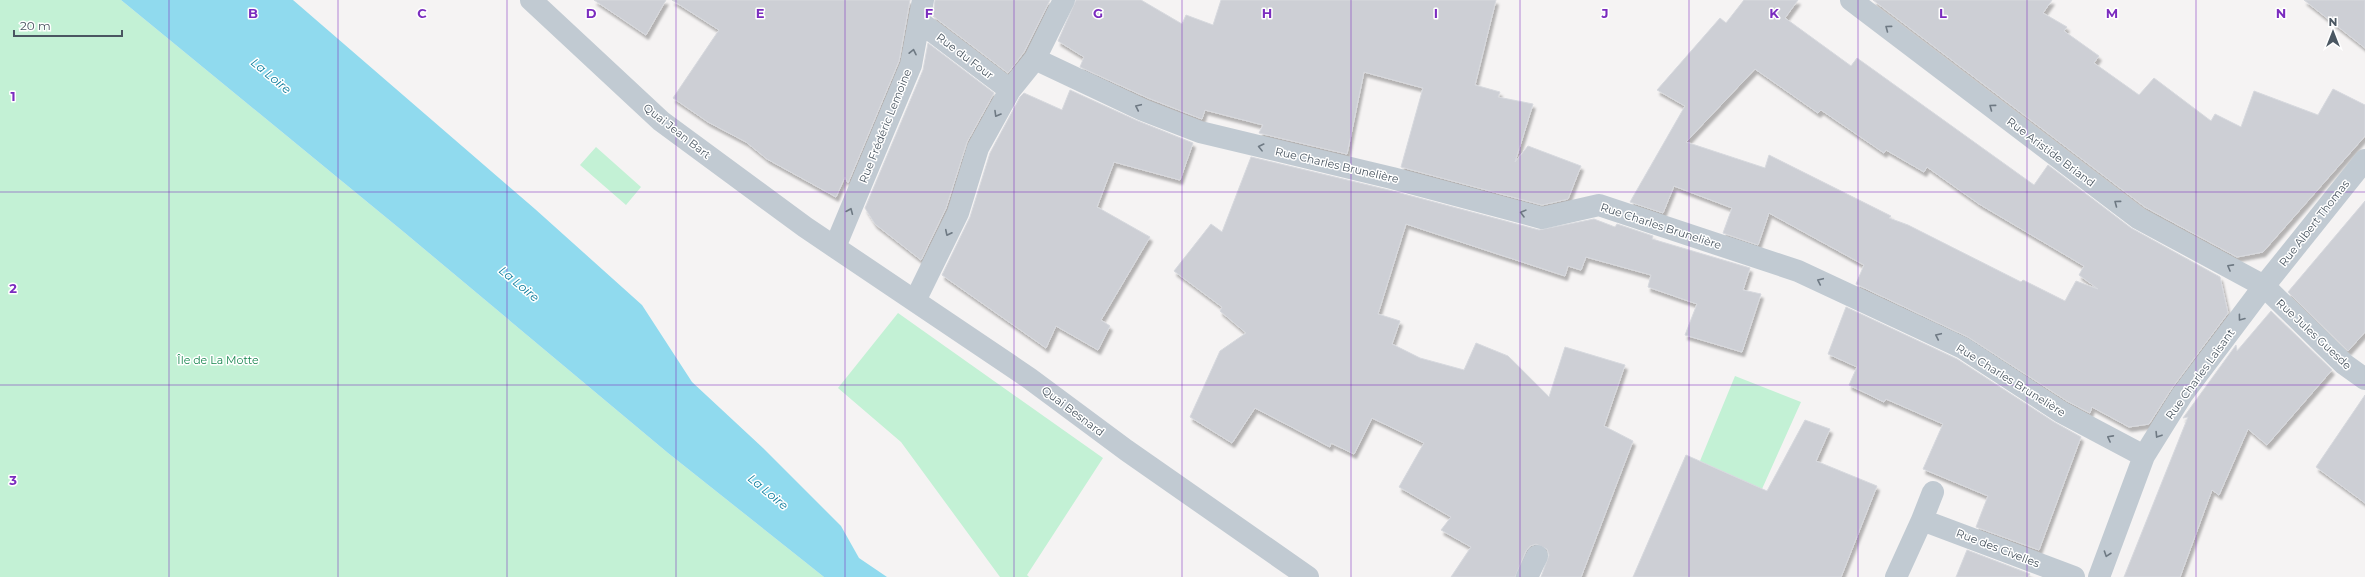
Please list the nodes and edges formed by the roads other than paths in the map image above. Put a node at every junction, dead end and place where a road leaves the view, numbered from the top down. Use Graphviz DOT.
graph roads {
  1 [pos="531,0"];
  2 [pos="923,0"];
  3 [pos="1064,0"];
  4 [pos="1851,0"];
  5 [pos="920,22"];
  6 [pos="1035,59"];
  7 [pos="1010,90"];
  8 [pos="2365,160"];
  9 [pos="835,247"];
  10 [pos="2264,286"];
  11 [pos="915,301"];
  12 [pos="2365,379"];
  13 [pos="2144,456"];
  14 [pos="1933,492"];
  15 [pos="1922,520"];
  16 [pos="1537,556"];
  17 [pos="1308,577"];
  18 [pos="1527,577"];
  19 [pos="1896,577"];
  20 [pos="2074,577"];
  21 [pos="2099,577"];
  1 -- 9 [label="street, Quai Jean Bart"];
  2 -- 5 [label="street, Rue Frédéric Lemoine"];
  3 -- 6 [label="street"];
  10 -- 4 [label="street, Rue Aristide Briand, one-way"];
  5 -- 7 [label="street, Rue du Four"];
  9 -- 5 [label="street, Rue Frédéric Lemoine, one-way"];
  6 -- 7 [label="street"];
  13 -- 6 [label="street, Rue Charles Brunelière, one-way"];
  7 -- 11 [label="street, one-way"];
  8 -- 10 [label="street, Rue Albert Thomas"];
  9 -- 11 [label="street, Quai Besnard"];
  10 -- 12 [label="street, Rue Jules Guesde"];
  10 -- 13 [label="street, Rue Charles Laisant, one-way"];
  11 -- 17 [label="street, Quai Besnard"];
  13 -- 21 [label="street, Rue Charles Laisant, one-way"];
  14 -- 15 [label="street"];
  15 -- 19 [label="street"];
  15 -- 20 [label="street, Rue des Civelles"];
  16 -- 18 [label="street"];
}
